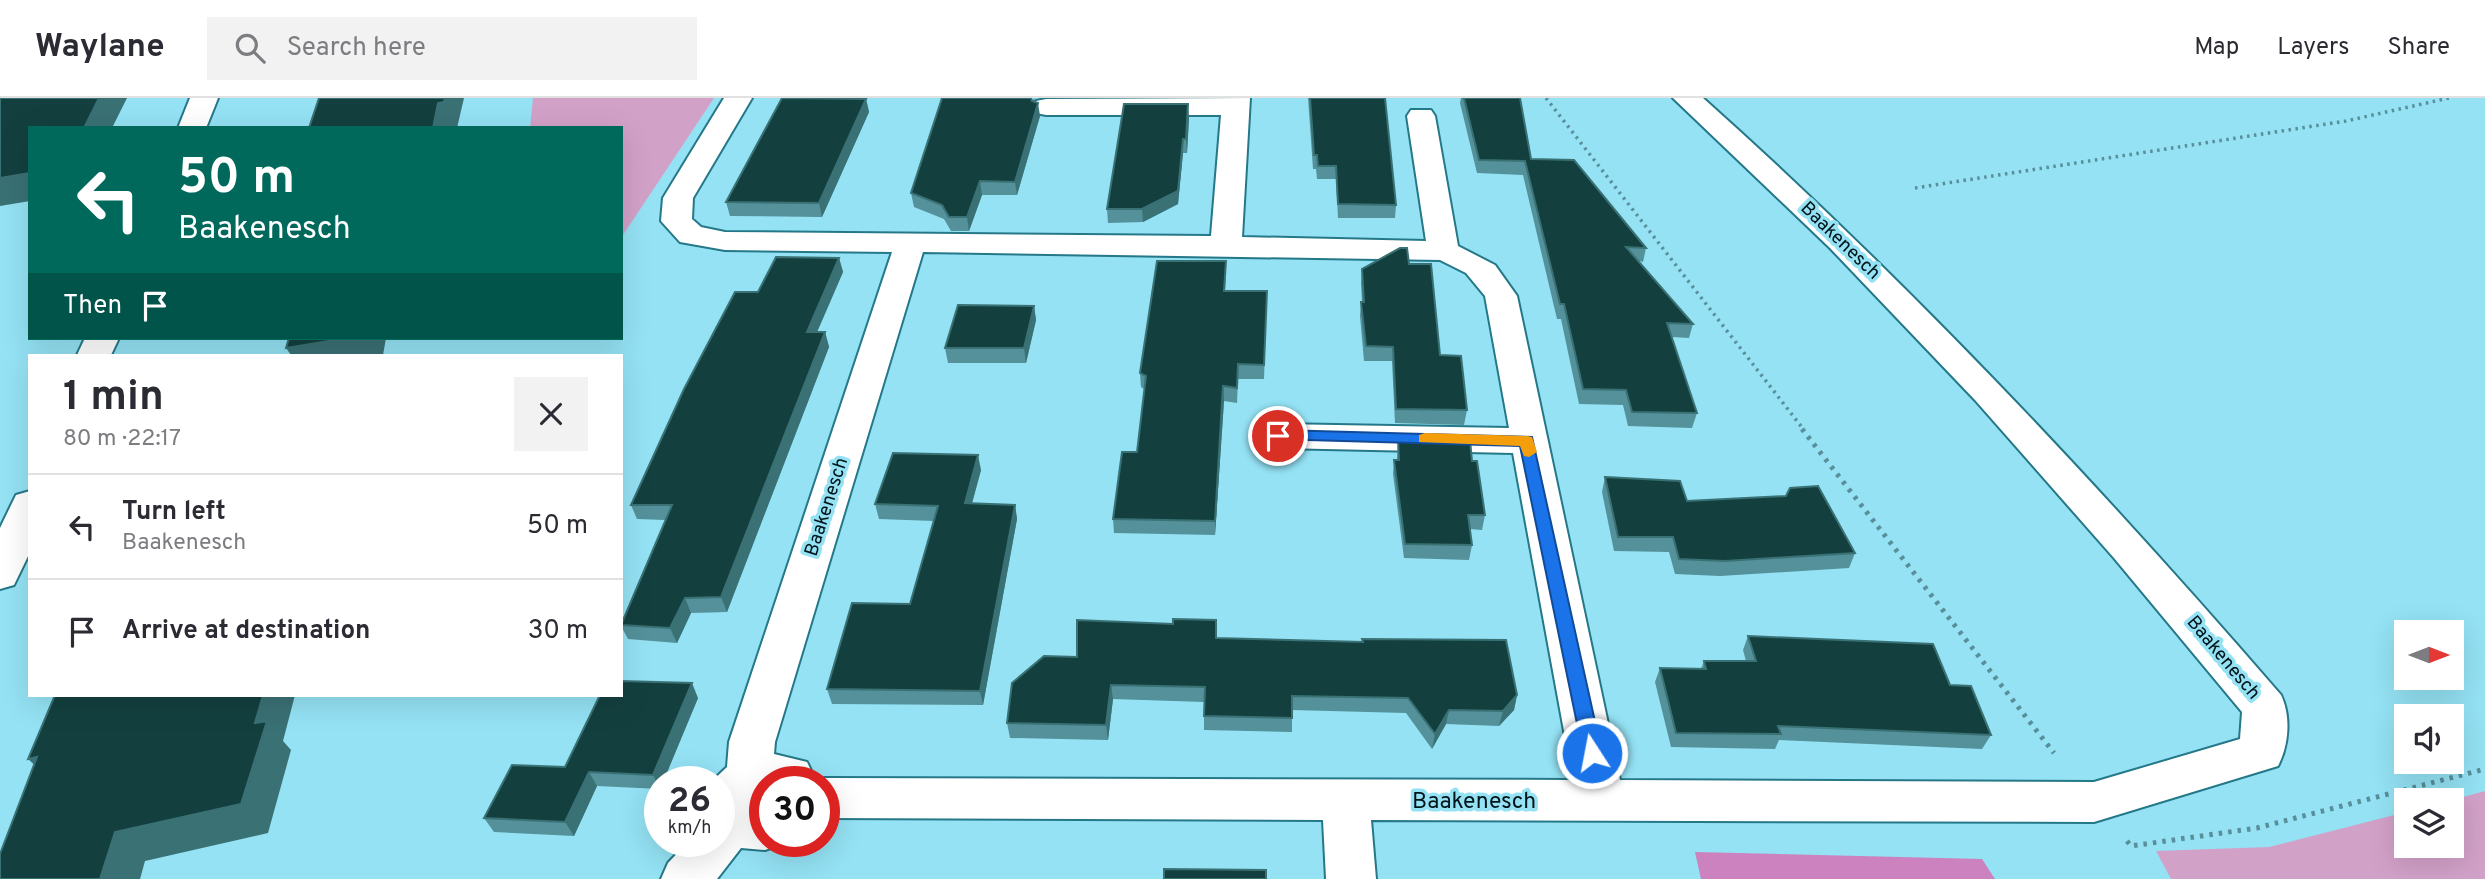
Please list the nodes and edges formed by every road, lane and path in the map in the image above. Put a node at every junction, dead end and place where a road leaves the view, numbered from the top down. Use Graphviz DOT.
graph roads {
  1 [pos="204,98"];
  2 [pos="738,98"];
  3 [pos="1546,98"];
  4 [pos="1686,98"];
  5 [pos="2449,98"];
  6 [pos="1236,102"];
  7 [pos="1046,107"];
  8 [pos="1421,116"];
  9 [pos="193,126"];
  10 [pos="1914,188"];
  11 [pos="911,241"];
  12 [pos="1226,246"];
  13 [pos="1443,251"];
  14 [pos="1278,436"];
  15 [pos="1527,441"];
  16 [pos="28,510"];
  17 [pos="0,574"];
  18 [pos="764,766"];
  19 [pos="2485,769"];
  20 [pos="840,798"];
  21 [pos="1346,801"];
  22 [pos="1601,802"];
  23 [pos="2095,802"];
  24 [pos="2131,846"];
  25 [pos="709,857"];
  26 [pos="686,879"];
  27 [pos="1351,879"];
  1 -- 9 [label="street"];
  2 -- 11 [label="street"];
  3 -- 23 [label="path"];
  4 -- 23 [label="street, Baakenesch"];
  5 -- 10 [label="path"];
  6 -- 7 [label="street"];
  6 -- 12 [label="street"];
  8 -- 13 [label="street"];
  11 -- 12 [label="street"];
  11 -- 18 [label="street, Baakenesch"];
  12 -- 13 [label="street"];
  13 -- 15 [label="street"];
  14 -- 15 [label="street"];
  15 -- 22 [label="street"];
  16 -- 17 [label="street"];
  19 -- 24 [label="path"];
  20 -- 21 [label="street, Baakenesch"];
  21 -- 22 [label="street, Baakenesch"];
  21 -- 27 [label="street"];
  22 -- 23 [label="street, Baakenesch"];
  25 -- 26 [label="street, Baakenesch"];
}
